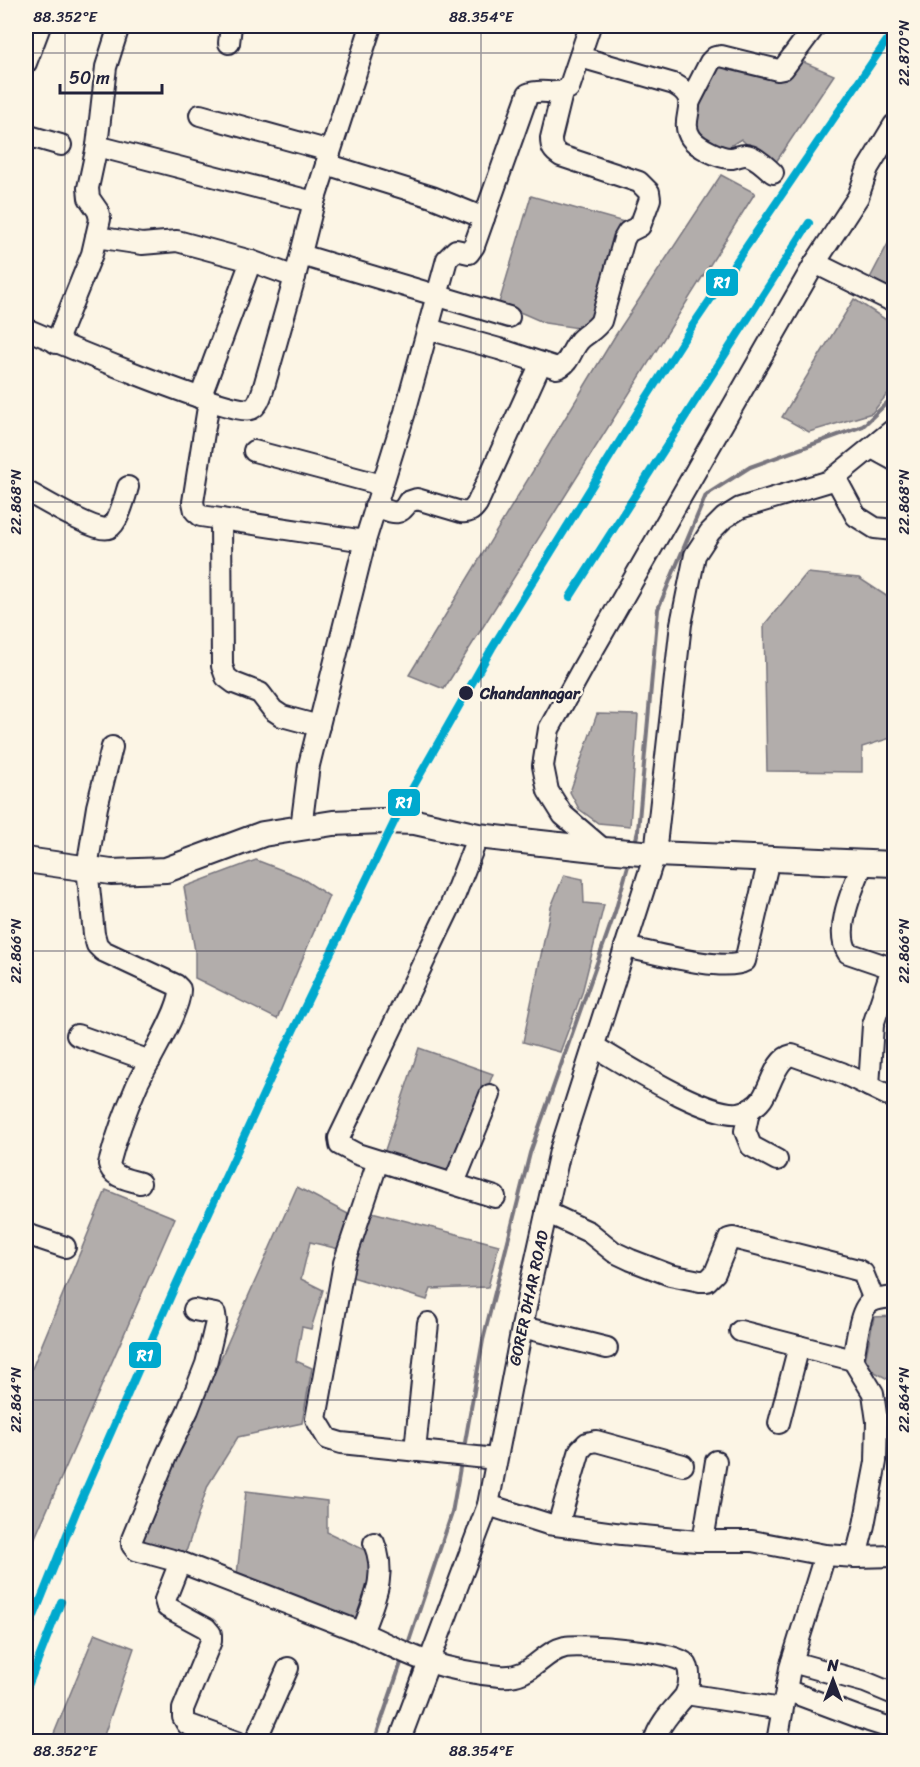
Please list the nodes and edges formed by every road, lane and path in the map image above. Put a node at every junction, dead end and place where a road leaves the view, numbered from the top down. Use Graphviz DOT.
graph roads {
  1 [pos="40,26"];
  2 [pos="119,26"];
  3 [pos="371,26"];
  4 [pos="590,26"];
  5 [pos="814,26"];
  6 [pos="580,57"];
  7 [pos="26,63"];
  8 [pos="562,93"];
  9 [pos="690,100"];
  10 [pos="200,115"];
  11 [pos="894,125"];
  12 [pos="26,135"];
  13 [pos="61,145"];
  14 [pos="98,146"];
  15 [pos="328,157"];
  16 [pos="773,173"];
  17 [pos="314,202"];
  18 [pos="483,218"];
  19 [pos="96,237"];
  20 [pos="301,255"];
  21 [pos="251,261"];
  22 [pos="816,263"];
  23 [pos="296,277"];
  24 [pos="437,295"];
  25 [pos="894,302"];
  26 [pos="509,317"];
  27 [pos="26,329"];
  28 [pos="428,329"];
  29 [pos="56,342"];
  30 [pos="541,363"];
  31 [pos="205,400"];
  32 [pos="894,429"];
  33 [pos="872,448"];
  34 [pos="254,451"];
  35 [pos="894,460"];
  36 [pos="835,477"];
  37 [pos="382,485"];
  38 [pos="128,487"];
  39 [pos="26,491"];
  40 [pos="375,506"];
  41 [pos="221,519"];
  42 [pos="894,530"];
  43 [pos="365,541"];
  44 [pos="319,726"];
  45 [pos="112,747"];
  46 [pos="301,828"];
  47 [pos="478,836"];
  48 [pos="632,852"];
  49 [pos="769,859"];
  50 [pos="26,860"];
  51 [pos="863,863"];
  52 [pos="894,864"];
  53 [pos="87,868"];
  54 [pos="625,947"];
  55 [pos="77,1035"];
  56 [pos="593,1046"];
  57 [pos="150,1061"];
  58 [pos="869,1086"];
  59 [pos="490,1095"];
  60 [pos="894,1098"];
  61 [pos="748,1111"];
  62 [pos="777,1160"];
  63 [pos="378,1161"];
  64 [pos="140,1183"];
  65 [pos="454,1183"];
  66 [pos="495,1197"];
  67 [pos="546,1212"];
  68 [pos="26,1234"];
  69 [pos="65,1247"];
  70 [pos="894,1297"];
  71 [pos="874,1300"];
  72 [pos="194,1310"];
  73 [pos="428,1323"];
  74 [pos="522,1327"];
  75 [pos="740,1331"];
  76 [pos="799,1346"];
  77 [pos="608,1348"];
  78 [pos="853,1360"];
  79 [pos="779,1423"];
  80 [pos="415,1450"];
  81 [pos="496,1458"];
  82 [pos="716,1461"];
  83 [pos="683,1465"];
  84 [pos="488,1505"];
  85 [pos="558,1525"];
  86 [pos="703,1541"];
  87 [pos="374,1543"];
  88 [pos="825,1555"];
  89 [pos="894,1556"];
  90 [pos="856,1557"];
  91 [pos="180,1562"];
  92 [pos="362,1633"];
  93 [pos="413,1655"];
  94 [pos="792,1662"];
  95 [pos="288,1668"];
  96 [pos="686,1694"];
  97 [pos="894,1694"];
  98 [pos="784,1700"];
  99 [pos="894,1729"];
  100 [pos="237,1742"];
  101 [pos="255,1742"];
  102 [pos="399,1742"];
  103 [pos="654,1742"];
  104 [pos="777,1742"];
  1 -- 7 [label="street"];
  2 -- 14 [label="street"];
  3 -- 15 [label="street"];
  4 -- 6 [label="street"];
  5 -- 9 [label="street"];
  6 -- 8 [label="street"];
  6 -- 9 [label="street"];
  8 -- 18 [label="street"];
  8 -- 30 [label="street"];
  9 -- 16 [label="street"];
  10 -- 15 [label="street"];
  11 -- 22 [label="street"];
  12 -- 13 [label="street"];
  14 -- 17 [label="street"];
  14 -- 19 [label="street"];
  15 -- 17 [label="street"];
  15 -- 18 [label="street"];
  17 -- 20 [label="street"];
  18 -- 24 [label="street"];
  19 -- 21 [label="street"];
  19 -- 29 [label="street"];
  20 -- 23 [label="street"];
  20 -- 24 [label="street"];
  21 -- 23 [label="street"];
  21 -- 31 [label="street"];
  22 -- 25 [label="street"];
  22 -- 48 [label="street"];
  23 -- 31 [label="street"];
  24 -- 26 [label="street"];
  24 -- 28 [label="street"];
  27 -- 29 [label="street"];
  28 -- 30 [label="street"];
  28 -- 37 [label="street"];
  29 -- 31 [label="street"];
  30 -- 40 [label="street"];
  31 -- 41 [label="street"];
  32 -- 33 [label="street, GORER DHAR ROAD"];
  33 -- 35 [label="street"];
  33 -- 36 [label="street, GORER DHAR ROAD"];
  34 -- 37 [label="street"];
  36 -- 42 [label="street"];
  36 -- 48 [label="street, GORER DHAR ROAD"];
  37 -- 40 [label="street"];
  38 -- 39 [label="street"];
  40 -- 43 [label="street"];
  41 -- 43 [label="street"];
  41 -- 44 [label="street"];
  43 -- 44 [label="street"];
  44 -- 46 [label="street"];
  45 -- 53 [label="street"];
  46 -- 47 [label="main road"];
  46 -- 53 [label="main road"];
  47 -- 48 [label="main road"];
  47 -- 63 [label="street"];
  48 -- 49 [label="main road"];
  48 -- 54 [label="street, GORER DHAR ROAD"];
  49 -- 51 [label="main road"];
  49 -- 54 [label="street"];
  50 -- 53 [label="main road"];
  51 -- 52 [label="main road"];
  51 -- 58 [label="street"];
  53 -- 57 [label="street"];
  54 -- 56 [label="street, GORER DHAR ROAD"];
  55 -- 57 [label="street"];
  56 -- 61 [label="street"];
  56 -- 67 [label="street, GORER DHAR ROAD"];
  57 -- 64 [label="street"];
  58 -- 60 [label="street"];
  58 -- 61 [label="street"];
  59 -- 65 [label="street"];
  61 -- 62 [label="street"];
  63 -- 65 [label="street"];
  63 -- 80 [label="street"];
  65 -- 66 [label="street"];
  67 -- 71 [label="street"];
  67 -- 74 [label="street, GORER DHAR ROAD"];
  68 -- 69 [label="street"];
  70 -- 71 [label="street"];
  71 -- 78 [label="street"];
  72 -- 91 [label="street"];
  73 -- 80 [label="street"];
  74 -- 77 [label="street"];
  74 -- 81 [label="street, GORER DHAR ROAD"];
  75 -- 76 [label="street"];
  76 -- 78 [label="street"];
  76 -- 79 [label="street"];
  78 -- 90 [label="street"];
  80 -- 81 [label="street"];
  81 -- 84 [label="street, GORER DHAR ROAD"];
  82 -- 86 [label="street"];
  83 -- 85 [label="street"];
  84 -- 85 [label="street"];
  84 -- 93 [label="street, GORER DHAR ROAD"];
  85 -- 86 [label="street"];
  86 -- 88 [label="street"];
  87 -- 92 [label="street"];
  88 -- 90 [label="street"];
  88 -- 94 [label="street"];
  89 -- 90 [label="street"];
  91 -- 92 [label="street"];
  91 -- 100 [label="street"];
  92 -- 93 [label="street"];
  93 -- 96 [label="street"];
  93 -- 102 [label="street, GORER DHAR ROAD"];
  94 -- 97 [label="street"];
  94 -- 98 [label="street"];
  95 -- 101 [label="street"];
  96 -- 98 [label="street"];
  96 -- 103 [label="street"];
  98 -- 99 [label="street"];
  98 -- 104 [label="street"];
}
